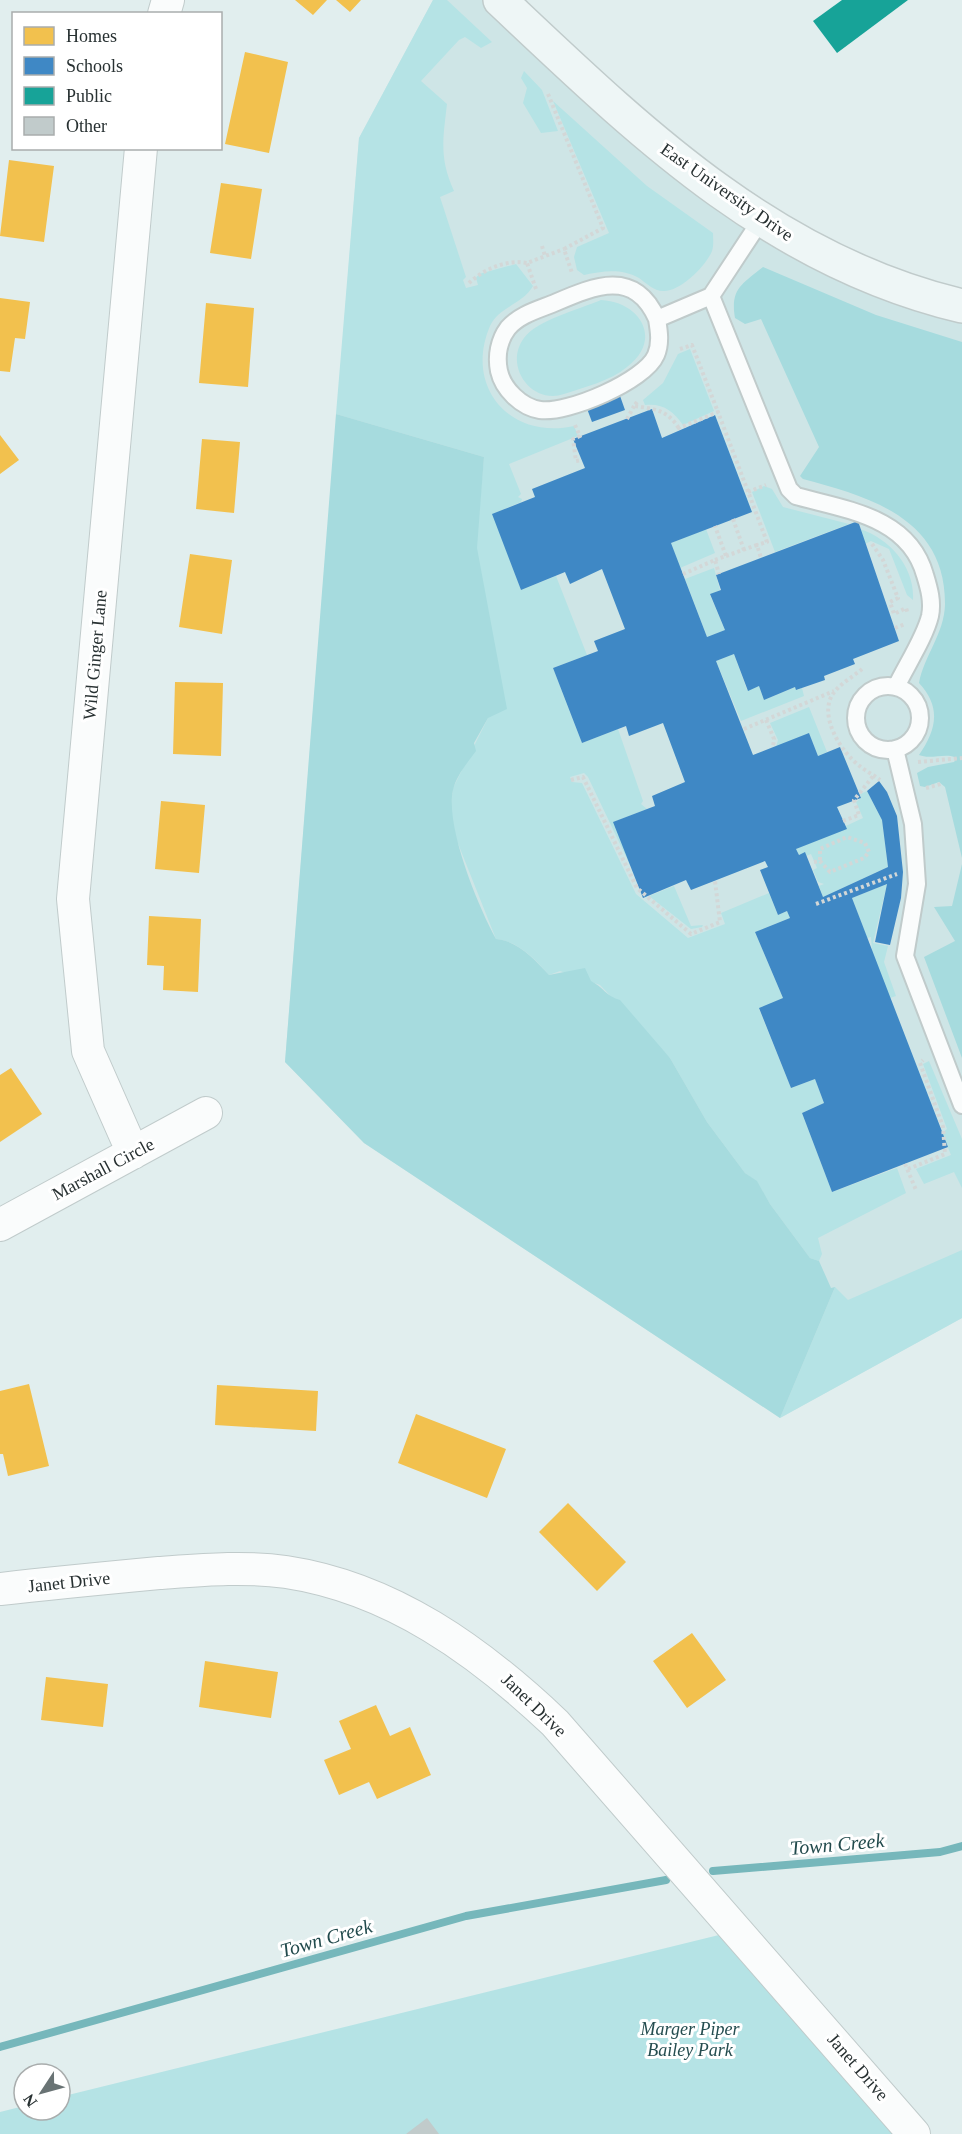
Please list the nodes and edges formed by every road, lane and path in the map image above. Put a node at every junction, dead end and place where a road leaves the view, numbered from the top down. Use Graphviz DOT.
graph roads {
  1 [pos="508,3"];
  2 [pos="548,94"];
  3 [pos="141,150"];
  4 [pos="761,220"];
  5 [pos="542,246"];
  6 [pos="545,256"];
  7 [pos="527,263"];
  8 [pos="573,276"];
  9 [pos="469,283"];
  10 [pos="711,296"];
  11 [pos="962,306"];
  12 [pos="657,319"];
  13 [pos="673,351"];
  14 [pos="641,398"];
  15 [pos="623,402"];
  16 [pos="634,406"];
  17 [pos="718,412"];
  18 [pos="627,419"];
  19 [pos="581,420"];
  20 [pos="582,460"];
  21 [pos="733,519"];
  22 [pos="716,526"];
  23 [pos="871,542"];
  24 [pos="757,545"];
  25 [pos="744,550"];
  26 [pos="726,556"];
  27 [pos="761,558"];
  28 [pos="715,561"];
  29 [pos="683,573"];
  30 [pos="719,574"];
  31 [pos="895,628"];
  32 [pos="862,669"];
  33 [pos="896,687"];
  34 [pos="834,691"];
  35 [pos="766,720"];
  36 [pos="744,729"];
  37 [pos="773,747"];
  38 [pos="895,750"];
  39 [pos="962,758"];
  40 [pos="917,762"];
  41 [pos="874,775"];
  42 [pos="572,780"];
  43 [pos="887,787"];
  44 [pos="843,821"];
  45 [pos="820,861"];
  46 [pos="814,862"];
  47 [pos="903,872"];
  48 [pos="715,881"];
  49 [pos="816,904"];
  50 [pos="962,1105"];
  51 [pos="206,1113"];
  52 [pos="133,1153"];
  53 [pos="905,1164"];
  54 [pos="916,1190"];
  55 [pos="0,1225"];
  56 [pos="0,1589"];
  57 [pos="914,2134"];
  1 -- 4 [label="main road, East University Drive"];
  2 -- 8 [label="path"];
  3 -- 52 [label="street, Wild Ginger Lane"];
  4 -- 10 [label="lane"];
  4 -- 11 [label="main road, East University Drive"];
  5 -- 6 [label="path"];
  7 -- 9 [label="path"];
  10 -- 12 [label="lane"];
  10 -- 33 [label="lane"];
  12 -- 12 [label="lane"];
  13 -- 17 [label="path"];
  14 -- 16 [label="path"];
  15 -- 16 [label="path"];
  16 -- 17 [label="path"];
  16 -- 18 [label="path"];
  17 -- 24 [label="path"];
  19 -- 20 [label="path"];
  21 -- 25 [label="path"];
  22 -- 26 [label="path"];
  23 -- 31 [label="path"];
  24 -- 25 [label="path"];
  24 -- 27 [label="path"];
  25 -- 26 [label="path"];
  26 -- 28 [label="path"];
  28 -- 29 [label="path"];
  28 -- 30 [label="path"];
  32 -- 34 [label="path"];
  33 -- 38 [label="lane"];
  33 -- 38 [label="lane"];
  34 -- 35 [label="path"];
  34 -- 41 [label="path"];
  35 -- 36 [label="path"];
  35 -- 37 [label="path"];
  38 -- 50 [label="lane"];
  39 -- 40 [label="path"];
  41 -- 43 [label="path"];
  41 -- 44 [label="path"];
  42 -- 48 [label="path"];
  45 -- 45 [label="path"];
  45 -- 46 [label="path"];
  47 -- 49 [label="path"];
  51 -- 52 [label="street, Marshall Circle"];
  52 -- 55 [label="street, Marshall Circle"];
  53 -- 54 [label="path"];
  56 -- 57 [label="street, Janet Drive"];
}
